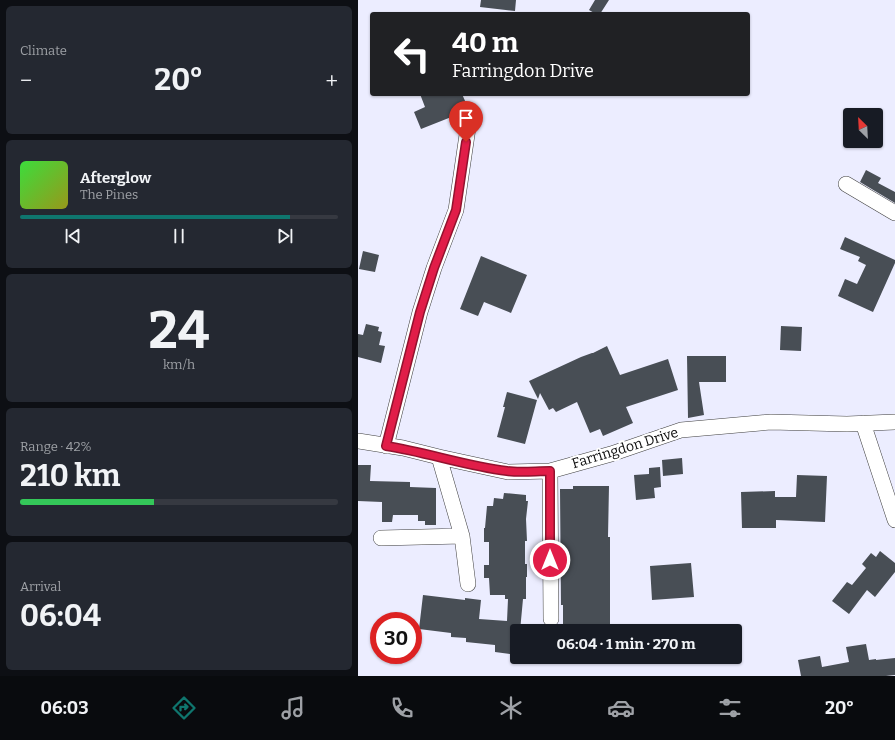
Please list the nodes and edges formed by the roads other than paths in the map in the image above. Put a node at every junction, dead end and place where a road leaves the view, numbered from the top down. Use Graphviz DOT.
graph roads {
  1 [pos="468,128"];
  2 [pos="846,184"];
  3 [pos="895,213"];
  4 [pos="895,422"];
  5 [pos="863,423"];
  6 [pos="358,442"];
  7 [pos="386,446"];
  8 [pos="438,457"];
  9 [pos="550,471"];
  10 [pos="895,520"];
  11 [pos="462,536"];
  12 [pos="381,538"];
  13 [pos="468,584"];
  14 [pos="550,619"];
  1 -- 7 [label="street"];
  2 -- 3 [label="street"];
  4 -- 5 [label="street, Farringdon Drive"];
  5 -- 9 [label="street, Farringdon Drive"];
  5 -- 10 [label="street"];
  6 -- 7 [label="street, Farringdon Drive"];
  7 -- 8 [label="street, Farringdon Drive"];
  8 -- 9 [label="street, Farringdon Drive"];
  8 -- 11 [label="street"];
  9 -- 14 [label="street"];
  11 -- 12 [label="street"];
  11 -- 13 [label="street"];
}
